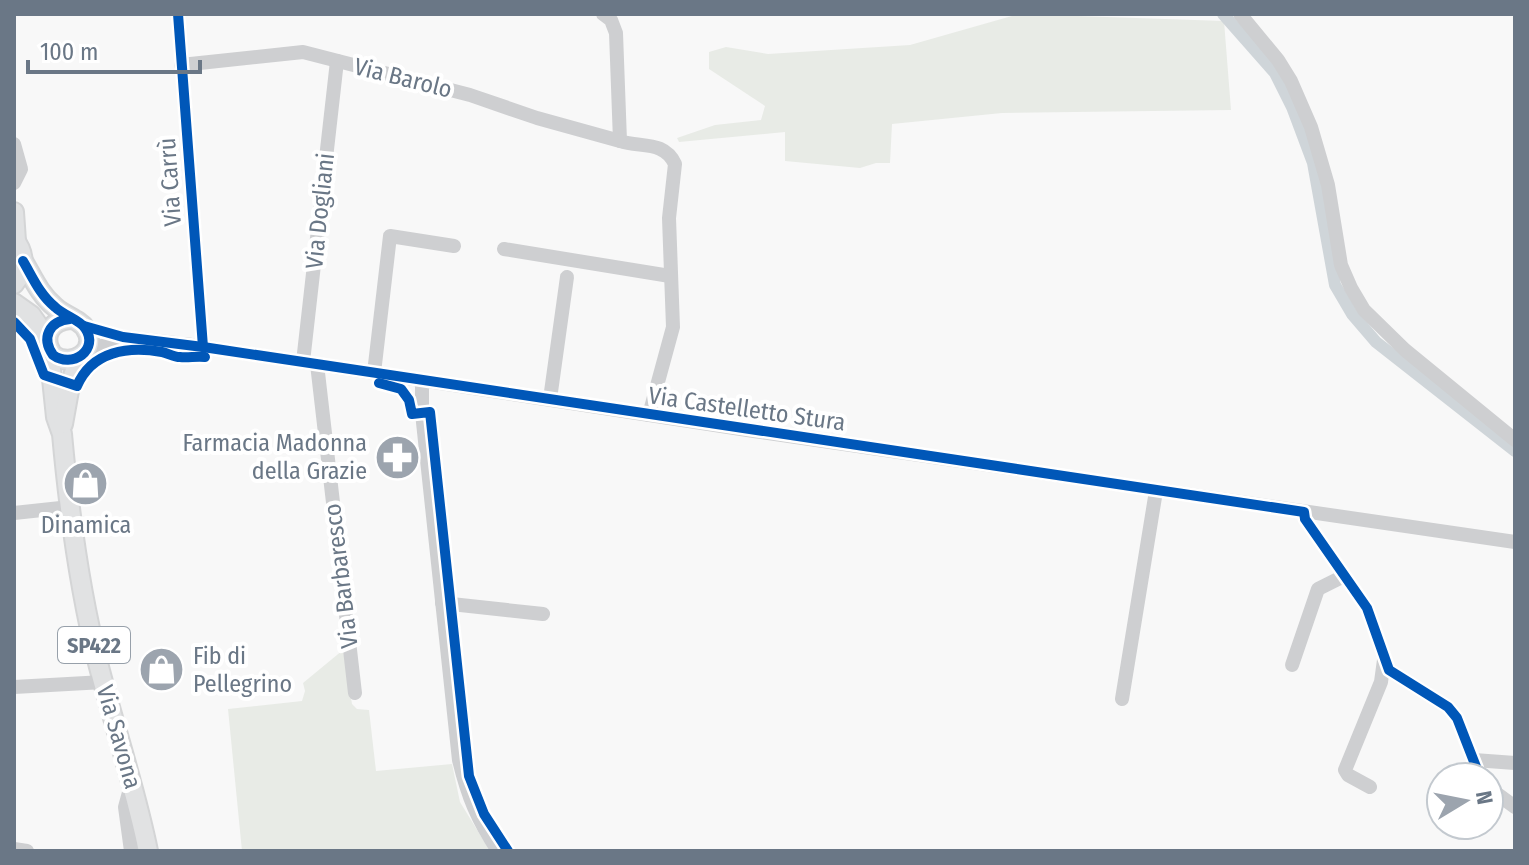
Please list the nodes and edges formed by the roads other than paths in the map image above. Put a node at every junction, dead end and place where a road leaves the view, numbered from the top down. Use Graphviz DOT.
graph roads {
  1 [pos="178,14"];
  2 [pos="603,14"];
  3 [pos="1240,14"];
  4 [pos="337,61"];
  5 [pos="181,65"];
  6 [pos="620,141"];
  7 [pos="14,144"];
  8 [pos="14,183"];
  9 [pos="14,212"];
  10 [pos="15,240"];
  11 [pos="454,246"];
  12 [pos="504,249"];
  13 [pos="23,261"];
  14 [pos="670,276"];
  15 [pos="567,277"];
  16 [pos="14,284"];
  17 [pos="14,303"];
  18 [pos="77,323"];
  19 [pos="123,337"];
  20 [pos="48,344"];
  21 [pos="203,347"];
  22 [pos="82,356"];
  23 [pos="310,363"];
  24 [pos="374,373"];
  25 [pos="422,380"];
  26 [pos="550,399"];
  27 [pos="649,415"];
  28 [pos="62,434"];
  29 [pos="1515,440"];
  30 [pos="1156,491"];
  31 [pos="70,507"];
  32 [pos="1304,512"];
  33 [pos="14,513"];
  34 [pos="1515,542"];
  35 [pos="1344,576"];
  36 [pos="442,603"];
  37 [pos="543,614"];
  38 [pos="1384,659"];
  39 [pos="1292,665"];
  40 [pos="104,682"];
  41 [pos="14,687"];
  42 [pos="355,693"];
  43 [pos="1122,699"];
  44 [pos="1474,760"];
  45 [pos="1515,763"];
  46 [pos="133,781"];
  47 [pos="1370,787"];
  48 [pos="14,849"];
  49 [pos="27,851"];
  50 [pos="131,851"];
  51 [pos="148,851"];
  52 [pos="498,851"];
  1 -- 5 [label="street, Via Carrù"];
  2 -- 6 [label="street"];
  3 -- 29 [label="street"];
  4 -- 5 [label="street, Via Barolo"];
  4 -- 6 [label="street, Via Barolo"];
  4 -- 23 [label="street, Via Dogliani"];
  5 -- 21 [label="street, Via Carrù"];
  6 -- 14 [label="street, Via Barolo"];
  7 -- 8 [label="street"];
  9 -- 10 [label="main road"];
  10 -- 13 [label="main road"];
  11 -- 24 [label="street"];
  12 -- 14 [label="street"];
  13 -- 16 [label="main road"];
  13 -- 18 [label="main road"];
  14 -- 27 [label="street, Via Barolo"];
  15 -- 26 [label="street"];
  17 -- 20 [label="main road"];
  18 -- 19 [label="street, Via Castelletto Stura"];
  18 -- 20 [label="main road"];
  18 -- 22 [label="main road, SP422"];
  19 -- 21 [label="street, Via Castelletto Stura"];
  19 -- 22 [label="street"];
  20 -- 22 [label="main road"];
  20 -- 28 [label="main road, Via Savona / SP422"];
  21 -- 23 [label="street, Via Castelletto Stura"];
  22 -- 28 [label="main road, Via Savona / SP422"];
  23 -- 24 [label="street, Via Castelletto Stura"];
  23 -- 42 [label="street, Via Barbaresco"];
  24 -- 25 [label="street, Via Castelletto Stura"];
  25 -- 26 [label="street, Via Castelletto Stura"];
  25 -- 36 [label="street"];
  26 -- 27 [label="street, Via Castelletto Stura"];
  27 -- 30 [label="street, Via Castelletto Stura"];
  28 -- 31 [label="main road, Via Savona / SP422"];
  30 -- 32 [label="street, Via Castelletto Stura"];
  30 -- 43 [label="street"];
  31 -- 33 [label="street"];
  31 -- 40 [label="main road, Via Savona / SP422"];
  32 -- 34 [label="street, Via Castelletto Stura"];
  32 -- 35 [label="street"];
  35 -- 38 [label="street"];
  35 -- 39 [label="street"];
  36 -- 37 [label="street"];
  36 -- 52 [label="street"];
  38 -- 44 [label="street"];
  38 -- 47 [label="street"];
  40 -- 41 [label="street"];
  40 -- 46 [label="main road, Via Savona / SP422"];
  44 -- 45 [label="street"];
  46 -- 50 [label="street"];
  46 -- 51 [label="main road, Via Savona / SP422"];
  48 -- 49 [label="street"];
}
